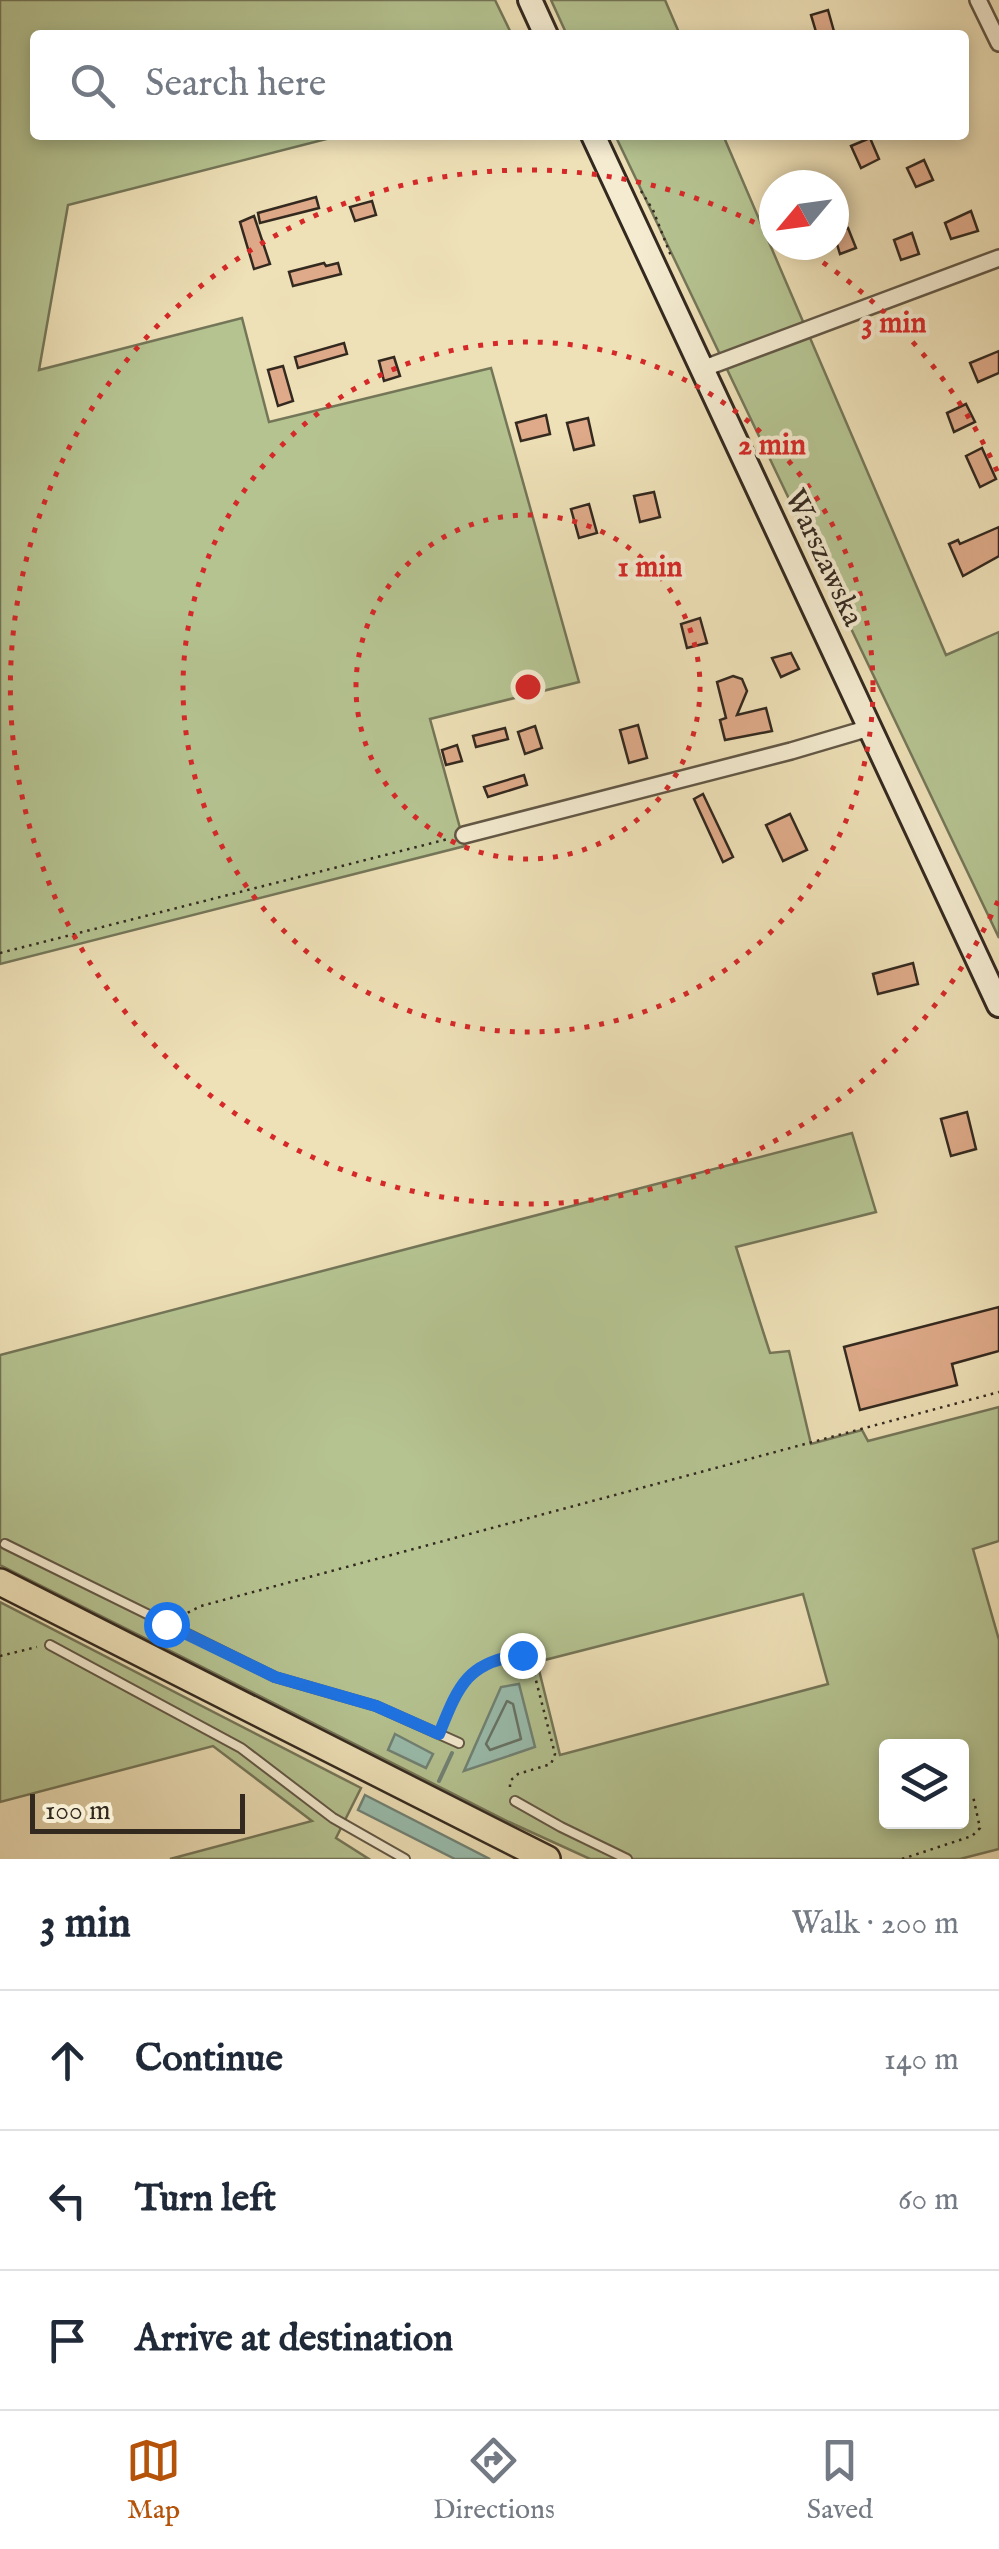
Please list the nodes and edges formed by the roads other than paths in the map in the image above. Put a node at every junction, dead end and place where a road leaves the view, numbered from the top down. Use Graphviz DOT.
graph roads {
  1 [pos="530,0"];
  2 [pos="978,0"];
  3 [pos="544,30"];
  4 [pos="999,43"];
  5 [pos="595,140"];
  6 [pos="999,258"];
  7 [pos="702,370"];
  8 [pos="869,728"];
  9 [pos="464,835"];
  10 [pos="999,1005"];
  11 [pos="6,1544"];
  12 [pos="0,1582"];
  13 [pos="50,1644"];
  14 [pos="459,1743"];
  15 [pos="515,1801"];
  16 [pos="404,1859"];
  17 [pos="547,1859"];
  18 [pos="627,1859"];
  1 -- 3 [label="street"];
  2 -- 4 [label="street"];
  5 -- 7 [label="street, Warszawska"];
  6 -- 7 [label="street"];
  7 -- 8 [label="street, Warszawska"];
  8 -- 9 [label="street"];
  8 -- 10 [label="street, Warszawska"];
  11 -- 14 [label="lane"];
  12 -- 17 [label="main road"];
  13 -- 16 [label="lane"];
  15 -- 18 [label="lane"];
}
